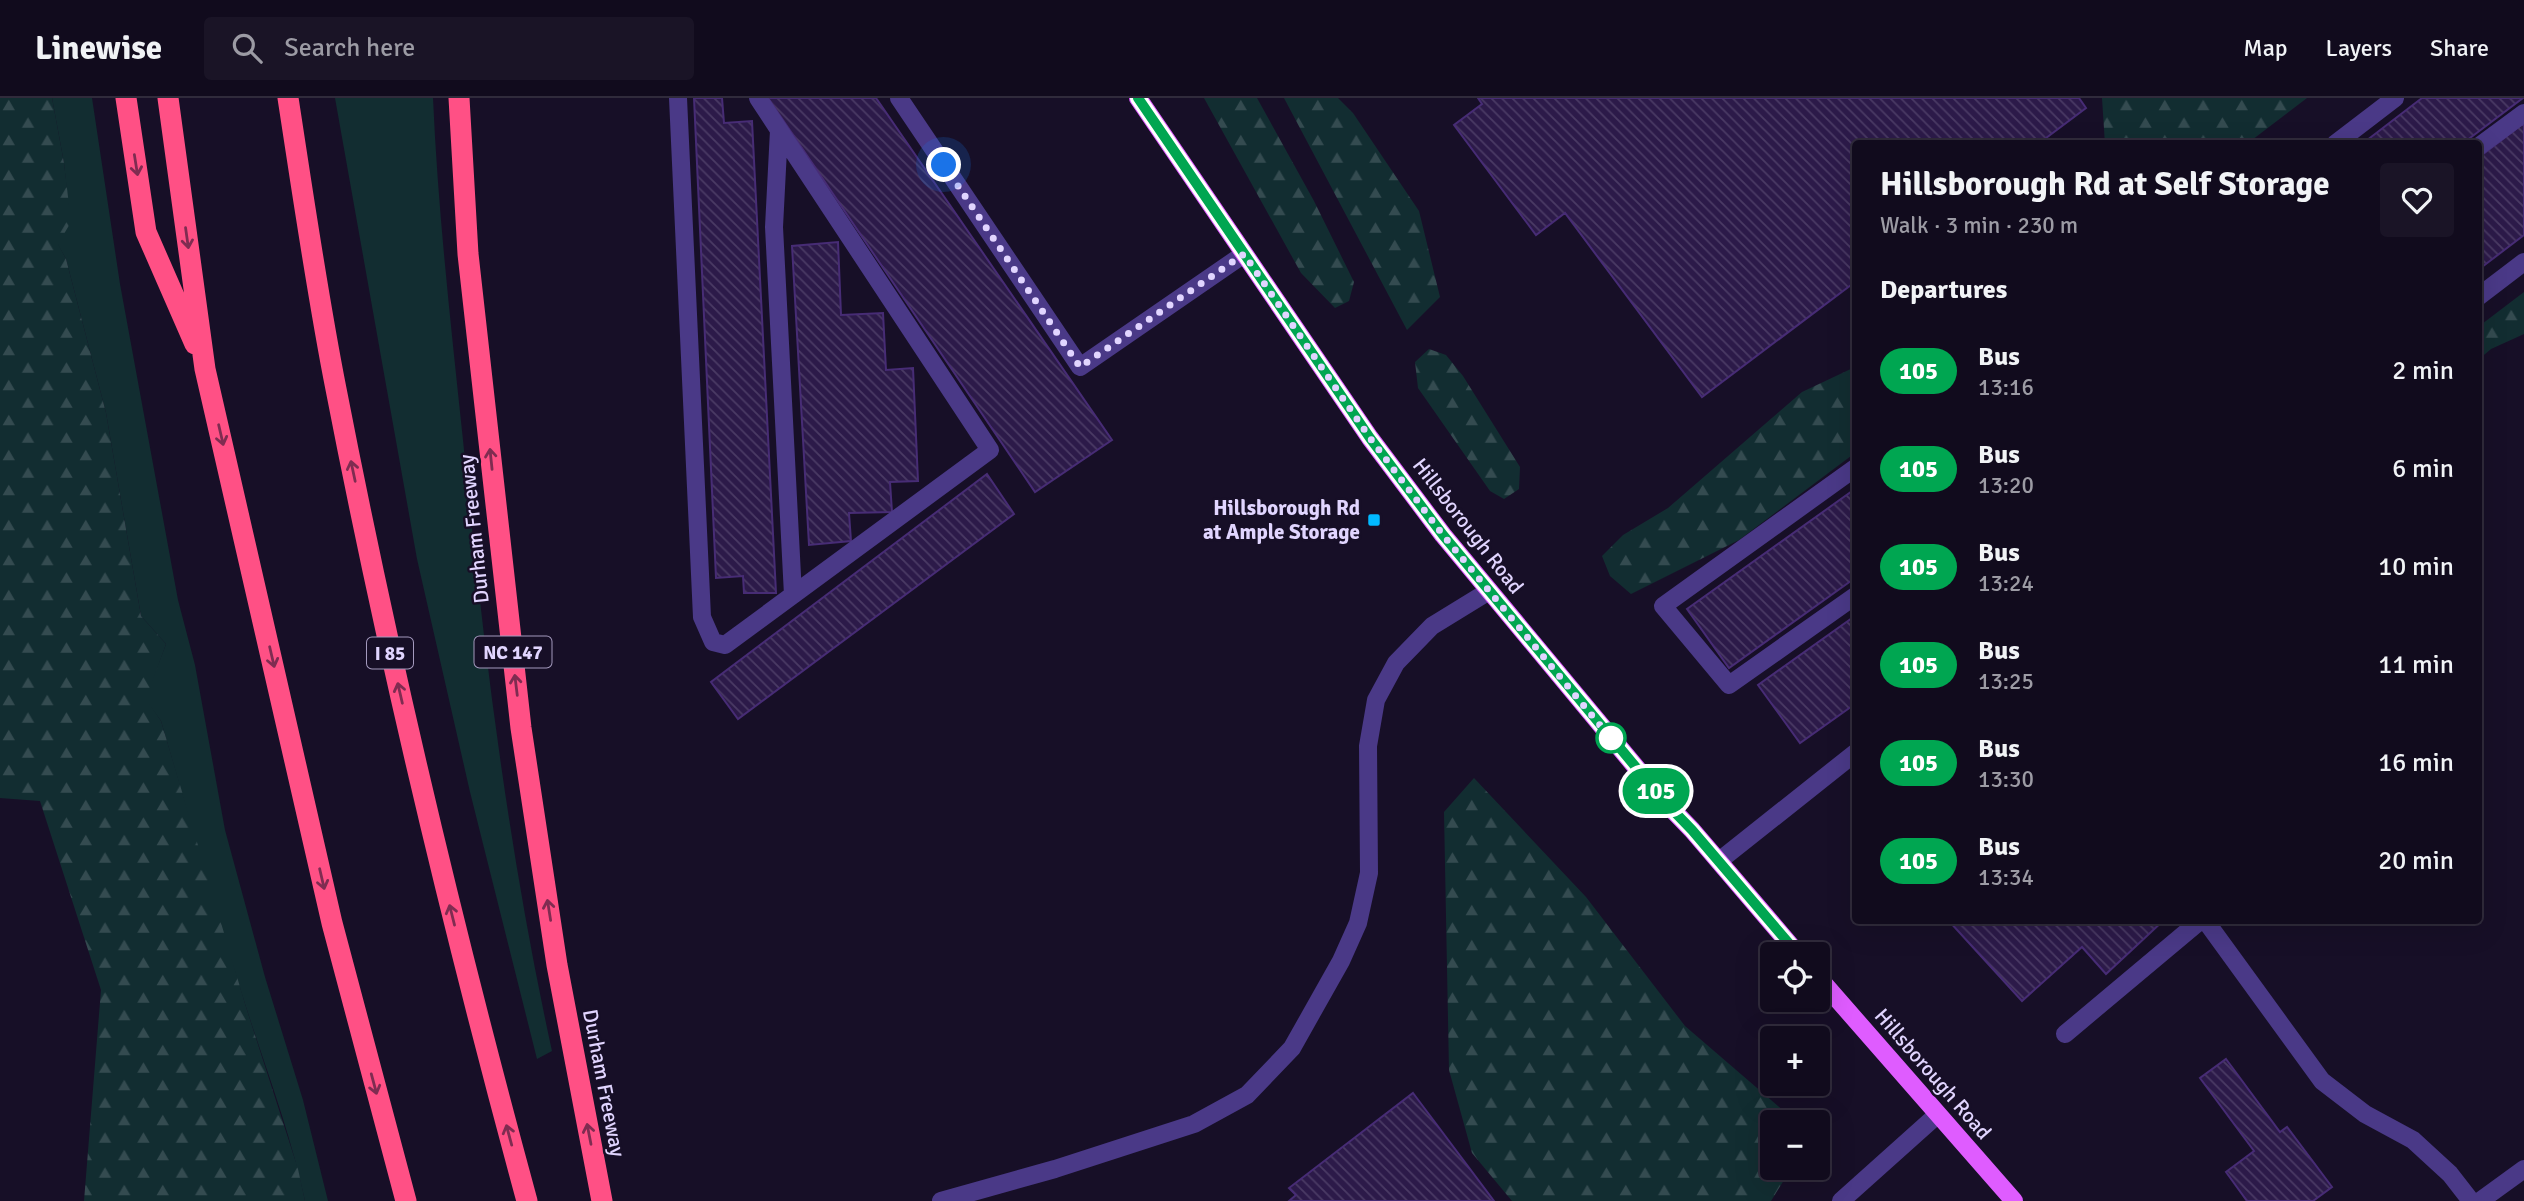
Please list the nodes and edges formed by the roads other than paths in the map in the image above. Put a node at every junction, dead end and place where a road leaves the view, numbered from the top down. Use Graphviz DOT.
graph roads {
  1 [pos="126,98"];
  2 [pos="168,98"];
  3 [pos="288,98"];
  4 [pos="459,98"];
  5 [pos="678,98"];
  6 [pos="758,98"];
  7 [pos="899,98"];
  8 [pos="1138,98"];
  9 [pos="2395,98"];
  10 [pos="2524,113"];
  11 [pos="779,130"];
  12 [pos="2340,140"];
  13 [pos="2482,144"];
  14 [pos="1244,254"];
  15 [pos="2524,262"];
  16 [pos="2482,294"];
  17 [pos="205,369"];
  18 [pos="1852,470"];
  19 [pos="1489,591"];
  20 [pos="793,595"];
  21 [pos="1852,598"];
  22 [pos="1852,755"];
  23 [pos="1719,861"];
  24 [pos="2198,924"];
  25 [pos="2206,924"];
  26 [pos="1788,942"];
  27 [pos="1830,991"];
  28 [pos="2064,1034"];
  29 [pos="1937,1115"];
  30 [pos="2524,1169"];
  31 [pos="406,1201"];
  32 [pos="527,1201"];
  33 [pos="602,1201"];
  34 [pos="941,1201"];
  35 [pos="1841,1201"];
  36 [pos="2014,1201"];
  37 [pos="2471,1201"];
  38 [pos="2480,1201"];
  1 -- 17 [label="highway, one-way"];
  2 -- 17 [label="highway, one-way"];
  32 -- 3 [label="highway, I 85, one-way"];
  33 -- 4 [label="highway, Durham Freeway / NC 147, one-way"];
  5 -- 20 [label="street"];
  6 -- 11 [label="street"];
  7 -- 14 [label="street"];
  8 -- 14 [label="main road, Hillsborough Road"];
  9 -- 12 [label="street"];
  10 -- 13 [label="street"];
  11 -- 20 [label="street"];
  11 -- 20 [label="street"];
  14 -- 19 [label="main road, Hillsborough Road"];
  15 -- 16 [label="street"];
  17 -- 31 [label="highway, one-way"];
  18 -- 21 [label="street"];
  19 -- 23 [label="main road, Hillsborough Road"];
  19 -- 34 [label="street"];
  22 -- 23 [label="street"];
  23 -- 26 [label="main road, Hillsborough Road"];
  24 -- 28 [label="street"];
  25 -- 37 [label="street"];
  27 -- 29 [label="main road, Hillsborough Road"];
  29 -- 35 [label="street"];
  29 -- 36 [label="main road, Hillsborough Road"];
  30 -- 38 [label="street"];
}
